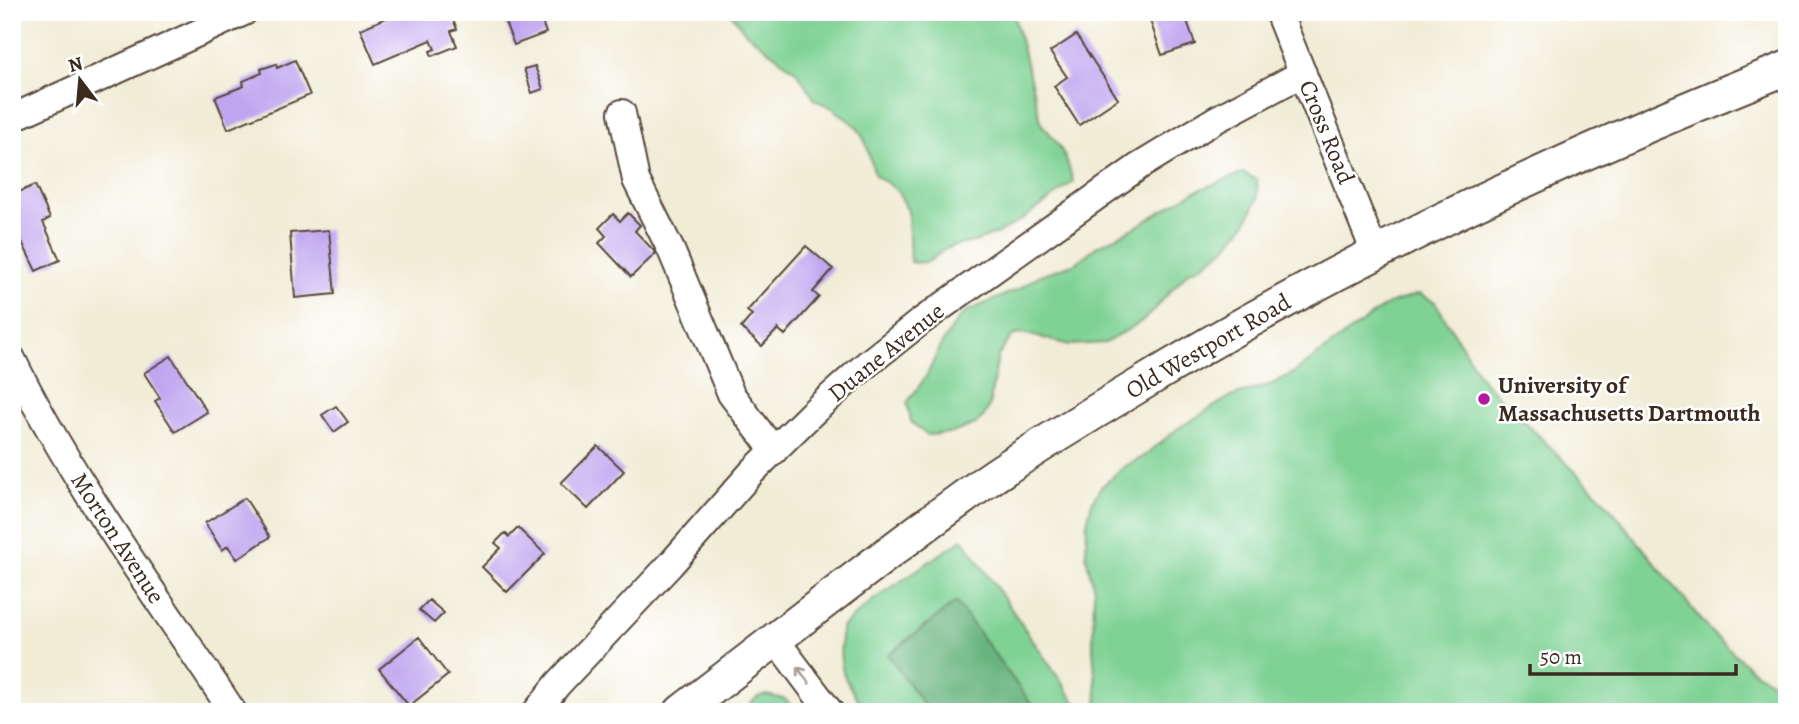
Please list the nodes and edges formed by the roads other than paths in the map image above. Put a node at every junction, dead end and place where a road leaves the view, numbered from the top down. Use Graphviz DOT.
graph roads {
  1 [pos="244,12"];
  2 [pos="1278,12"];
  3 [pos="1787,68"];
  4 [pos="1303,73"];
  5 [pos="622,113"];
  6 [pos="12,118"];
  7 [pos="1375,253"];
  8 [pos="12,359"];
  9 [pos="774,451"];
  10 [pos="775,639"];
  11 [pos="692,709"];
  12 [pos="233,712"];
  13 [pos="536,712"];
  14 [pos="830,712"];
  1 -- 6 [label="street"];
  2 -- 4 [label="street, Cross Road"];
  3 -- 7 [label="main road, Old Westport Road"];
  4 -- 7 [label="street, Cross Road"];
  4 -- 9 [label="street, Duane Avenue"];
  5 -- 9 [label="street"];
  7 -- 10 [label="main road, Old Westport Road"];
  8 -- 12 [label="street, Morton Avenue"];
  9 -- 13 [label="street, Duane Avenue"];
  10 -- 11 [label="main road, Old Westport Road"];
  14 -- 10 [label="street, one-way"];
}
